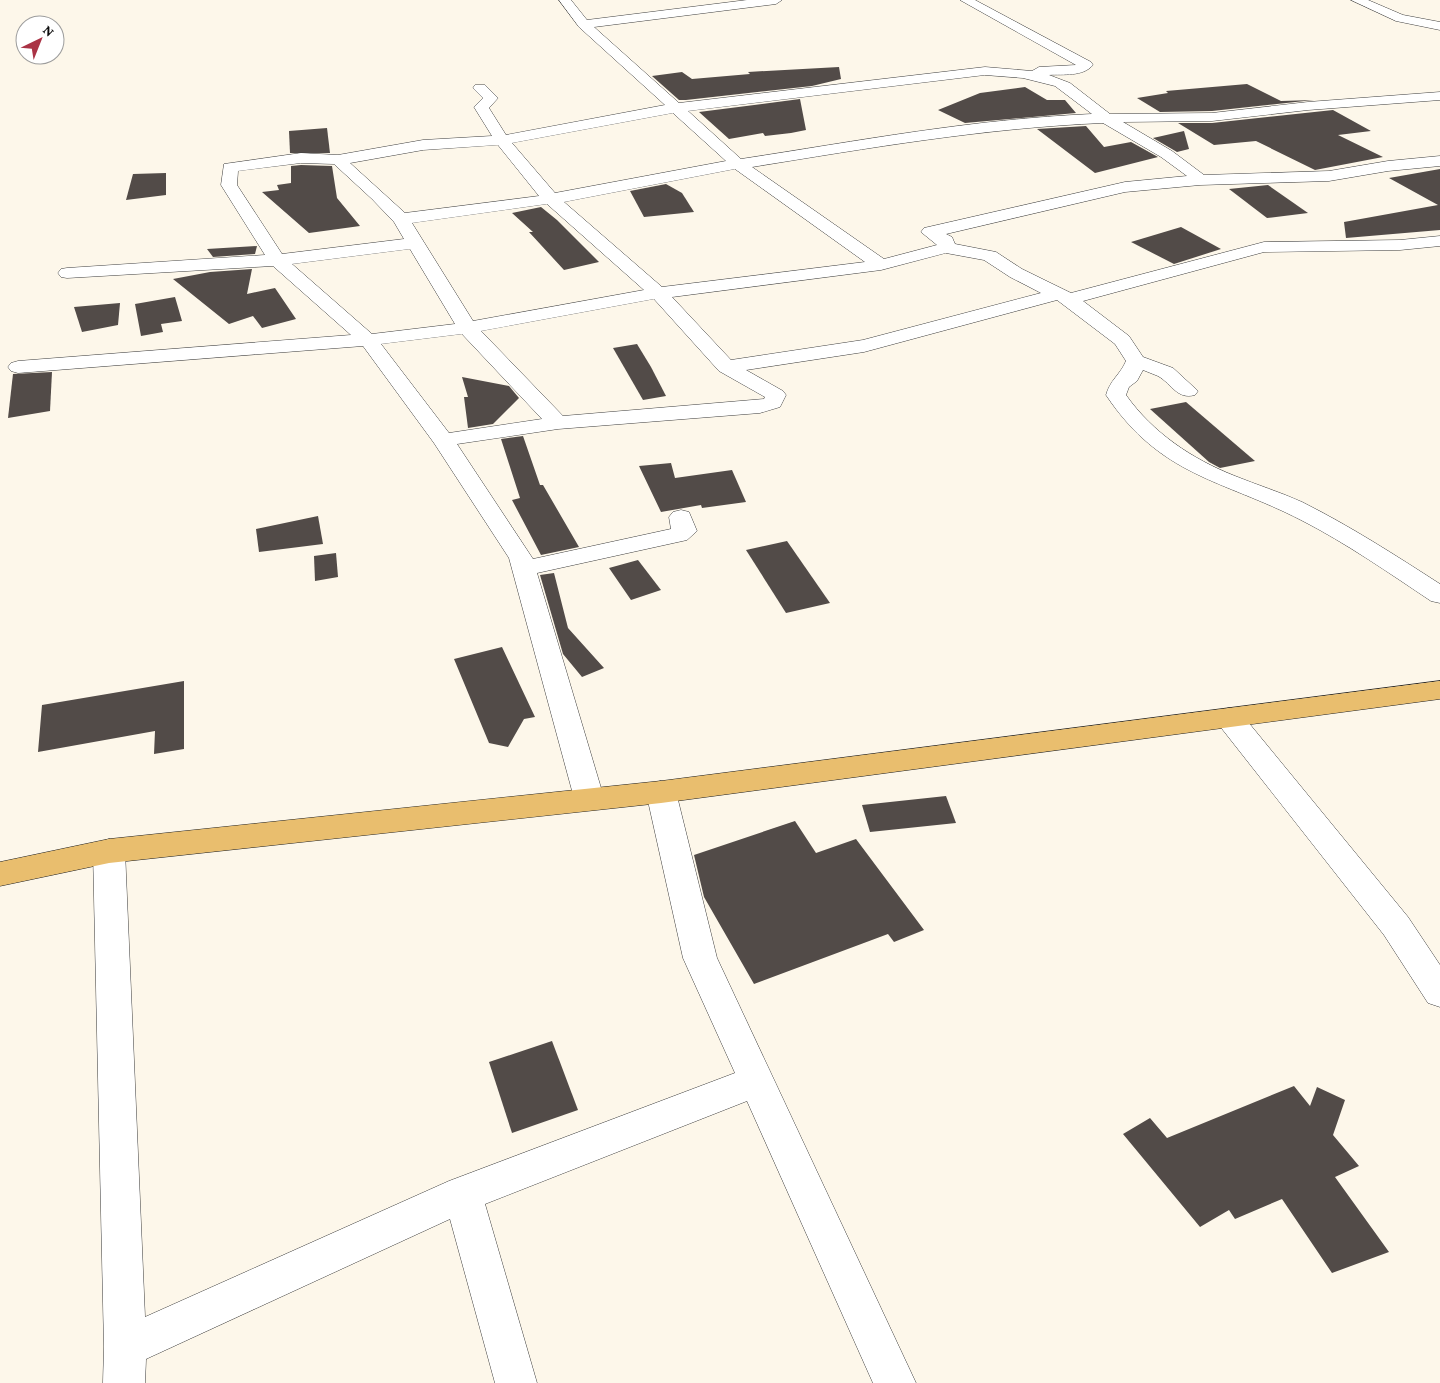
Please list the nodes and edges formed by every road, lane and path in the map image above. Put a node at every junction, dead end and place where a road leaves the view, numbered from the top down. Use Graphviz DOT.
graph roads {
  1 [pos="565,0"];
  2 [pos="776,0"];
  3 [pos="966,0"];
  4 [pos="1357,0"];
  5 [pos="584,24"];
  6 [pos="1440,26"];
  7 [pos="1018,72"];
  8 [pos="480,88"];
  9 [pos="1440,96"];
  10 [pos="674,108"];
  11 [pos="1105,118"];
  12 [pos="502,140"];
  13 [pos="338,160"];
  14 [pos="1440,161"];
  15 [pos="738,164"];
  16 [pos="1200,180"];
  17 [pos="551,199"];
  18 [pos="401,219"];
  19 [pos="1440,241"];
  20 [pos="413,243"];
  21 [pos="946,245"];
  22 [pos="277,260"];
  23 [pos="881,265"];
  24 [pos="67,273"];
  25 [pos="658,293"];
  26 [pos="1064,297"];
  27 [pos="467,328"];
  28 [pos="368,340"];
  29 [pos="1136,361"];
  30 [pos="18,367"];
  31 [pos="726,367"];
  32 [pos="1188,391"];
  33 [pos="558,423"];
  34 [pos="442,440"];
  35 [pos="681,517"];
  36 [pos="524,568"];
  37 [pos="1440,595"];
  38 [pos="1440,690"];
  39 [pos="1229,718"];
  40 [pos="661,792"];
  41 [pos="589,798"];
  42 [pos="109,851"];
  43 [pos="0,874"];
  44 [pos="1440,994"];
  45 [pos="757,1081"];
  46 [pos="463,1194"];
  47 [pos="125,1365"];
  48 [pos="516,1383"];
  49 [pos="895,1383"];
  1 -- 5 [label="street"];
  2 -- 5 [label="street"];
  3 -- 7 [label="street"];
  4 -- 6 [label="street"];
  5 -- 10 [label="street"];
  7 -- 10 [label="street"];
  7 -- 11 [label="street"];
  8 -- 12 [label="street"];
  9 -- 11 [label="street"];
  10 -- 12 [label="street"];
  10 -- 15 [label="street"];
  11 -- 15 [label="street"];
  11 -- 16 [label="street"];
  12 -- 13 [label="street"];
  12 -- 17 [label="street"];
  13 -- 18 [label="street"];
  13 -- 22 [label="street"];
  14 -- 16 [label="street"];
  15 -- 17 [label="street"];
  15 -- 23 [label="street"];
  16 -- 21 [label="street"];
  17 -- 18 [label="street"];
  17 -- 25 [label="street"];
  18 -- 20 [label="street"];
  19 -- 26 [label="street"];
  20 -- 22 [label="street"];
  20 -- 27 [label="street"];
  21 -- 23 [label="street"];
  21 -- 26 [label="street"];
  22 -- 24 [label="street"];
  22 -- 28 [label="street"];
  23 -- 25 [label="street"];
  25 -- 27 [label="street"];
  25 -- 31 [label="street"];
  26 -- 29 [label="street"];
  26 -- 31 [label="street"];
  27 -- 28 [label="street"];
  27 -- 33 [label="street"];
  28 -- 30 [label="street"];
  28 -- 34 [label="street"];
  29 -- 32 [label="street"];
  29 -- 37 [label="street"];
  31 -- 33 [label="street"];
  33 -- 34 [label="street"];
  34 -- 36 [label="street"];
  35 -- 36 [label="street"];
  36 -- 41 [label="street"];
  38 -- 39 [label="main road"];
  39 -- 40 [label="main road"];
  39 -- 44 [label="street"];
  40 -- 41 [label="main road"];
  40 -- 45 [label="street"];
  41 -- 42 [label="main road"];
  42 -- 43 [label="main road"];
  42 -- 47 [label="street"];
  45 -- 46 [label="street"];
  45 -- 49 [label="street"];
  46 -- 47 [label="street"];
  46 -- 48 [label="street"];
}
